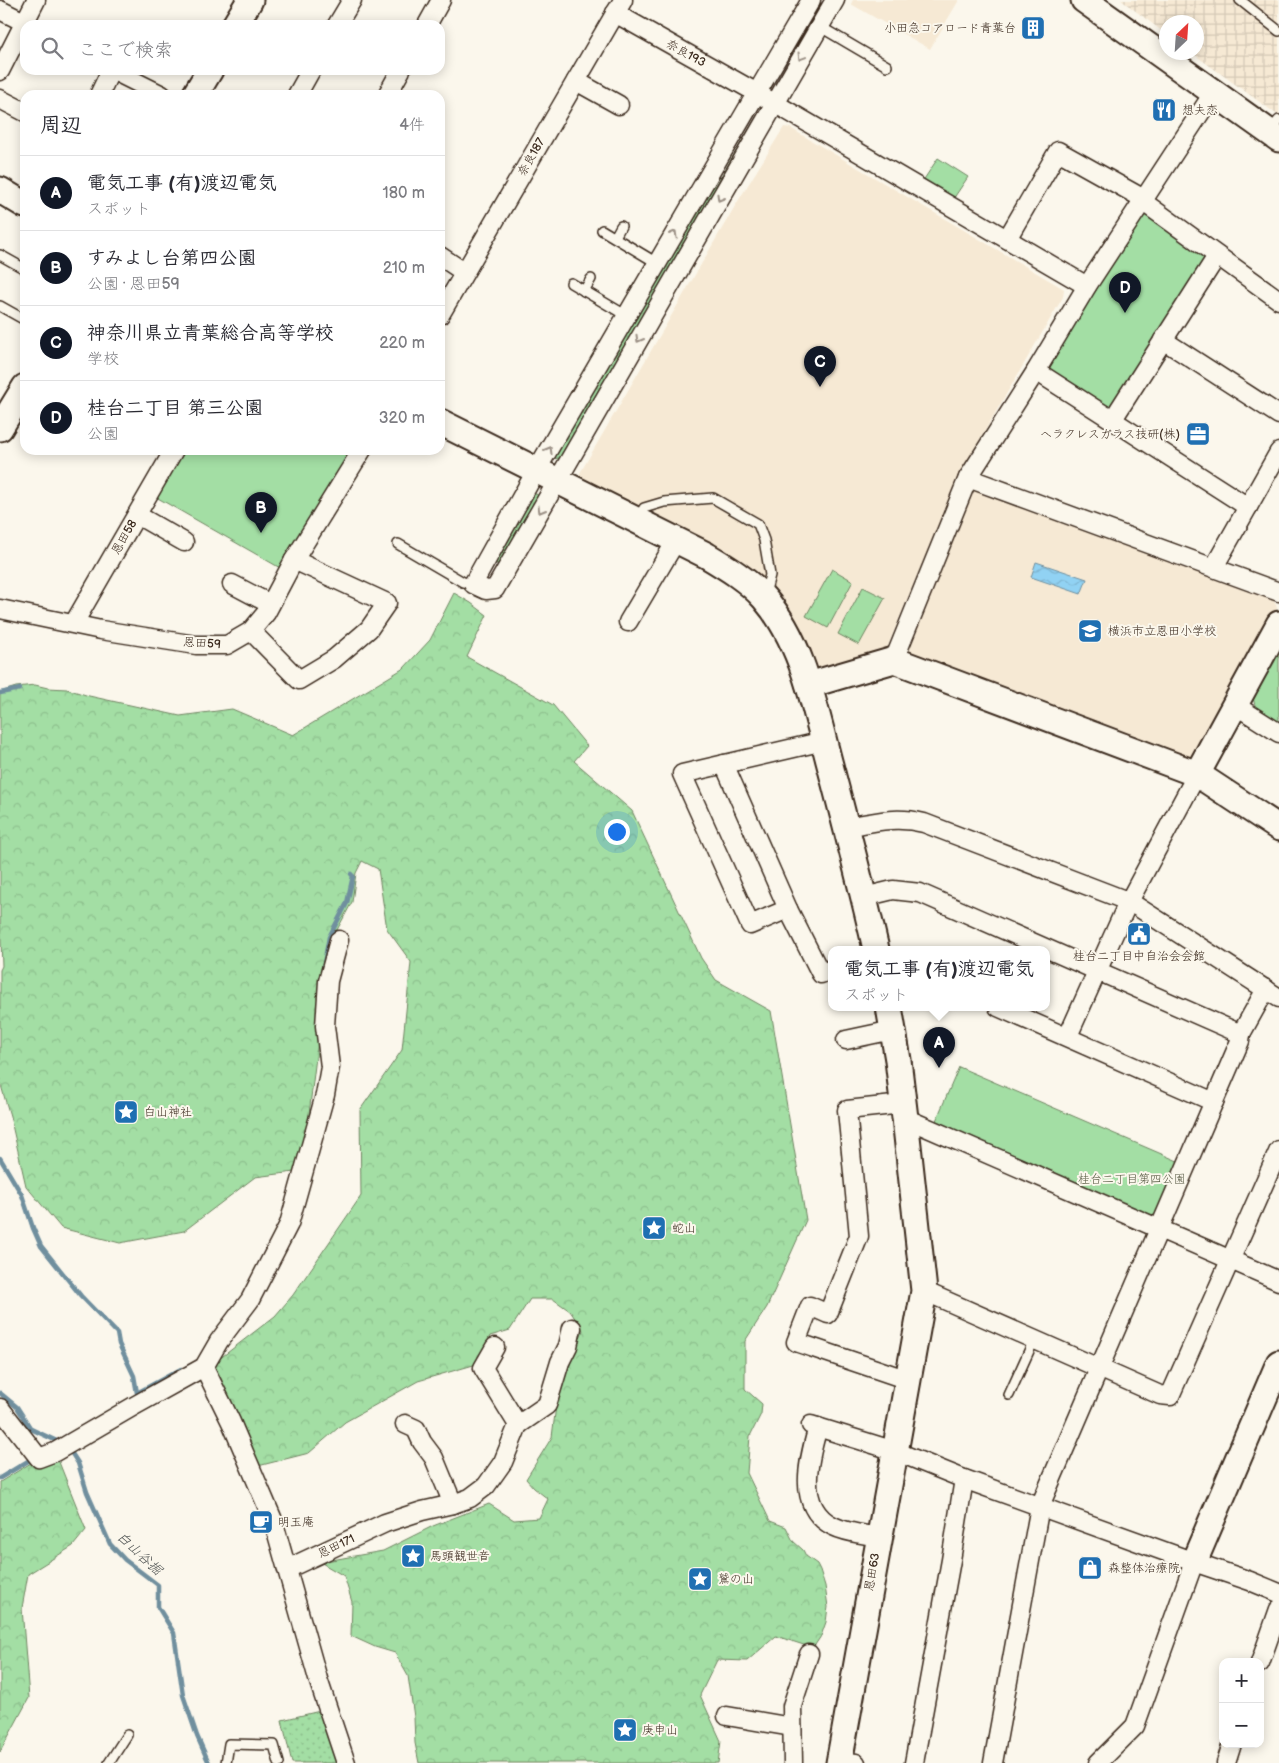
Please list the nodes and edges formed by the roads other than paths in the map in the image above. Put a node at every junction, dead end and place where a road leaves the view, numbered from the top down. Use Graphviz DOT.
graph roads {
  1 [pos="36,0"];
  2 [pos="250,0"];
  3 [pos="352,0"];
  4 [pos="441,0"];
  5 [pos="811,0"];
  6 [pos="835,0"];
  7 [pos="1084,0"];
  8 [pos="1240,0"];
  9 [pos="619,6"];
  10 [pos="0,10"];
  11 [pos="20,20"];
  12 [pos="28,20"];
  13 [pos="238,20"];
  14 [pos="340,20"];
  15 [pos="430,20"];
  16 [pos="819,26"];
  17 [pos="1279,31"];
  18 [pos="20,36"];
  19 [pos="887,66"];
  20 [pos="0,71"];
  21 [pos="109,75"];
  22 [pos="121,75"];
  23 [pos="207,75"];
  24 [pos="308,75"];
  25 [pos="398,75"];
  26 [pos="576,81"];
  27 [pos="101,90"];
  28 [pos="152,90"];
  29 [pos="198,90"];
  30 [pos="300,90"];
  31 [pos="389,90"];
  32 [pos="1214,92"];
  33 [pos="756,93"];
  34 [pos="0,100"];
  35 [pos="774,103"];
  36 [pos="619,105"];
  37 [pos="20,110"];
  38 [pos="1276,130"];
  39 [pos="0,190"];
  40 [pos="1143,200"];
  41 [pos="20,202"];
  42 [pos="622,226"];
  43 [pos="602,230"];
  44 [pos="615,237"];
  45 [pos="1007,239"];
  46 [pos="0,255"];
  47 [pos="1217,256"];
  48 [pos="445,259"];
  49 [pos="658,263"];
  50 [pos="20,266"];
  51 [pos="464,272"];
  52 [pos="591,279"];
  53 [pos="571,283"];
  54 [pos="1087,286"];
  55 [pos="584,291"];
  56 [pos="1279,300"];
  57 [pos="0,306"];
  58 [pos="445,306"];
  59 [pos="627,316"];
  60 [pos="20,317"];
  61 [pos="1163,340"];
  62 [pos="1036,371"];
  63 [pos="20,395"];
  64 [pos="1279,415"];
  65 [pos="1113,419"];
  66 [pos="445,425"];
  67 [pos="1,426"];
  68 [pos="1279,452"];
  69 [pos="171,455"];
  70 [pos="359,455"];
  71 [pos="547,476"];
  72 [pos="968,478"];
  73 [pos="1248,507"];
  74 [pos="137,515"];
  75 [pos="637,521"];
  76 [pos="676,541"];
  77 [pos="184,542"];
  78 [pos="398,544"];
  79 [pos="294,560"];
  80 [pos="1214,567"];
  81 [pos="232,584"];
  82 [pos="473,584"];
  83 [pos="1279,592"];
  84 [pos="764,597"];
  85 [pos="270,604"];
  86 [pos="0,609"];
  87 [pos="628,613"];
  88 [pos="74,623"];
  89 [pos="1279,624"];
  90 [pos="251,631"];
  91 [pos="894,660"];
  92 [pos="809,685"];
  93 [pos="1235,705"];
  94 [pos="1279,733"];
  95 [pos="824,741"];
  96 [pos="724,764"];
  97 [pos="1198,774"];
  98 [pos="847,827"];
  99 [pos="1279,828"];
  100 [pos="864,896"];
  101 [pos="1130,902"];
  102 [pos="788,909"];
  103 [pos="339,940"];
  104 [pos="875,946"];
  105 [pos="1042,946"];
  106 [pos="1050,950"];
  107 [pos="1097,970"];
  108 [pos="828,971"];
  109 [pos="1272,994"];
  110 [pos="1008,1011"];
  111 [pos="891,1018"];
  112 [pos="853,1034"];
  113 [pos="1241,1034"];
  114 [pos="1068,1036"];
  115 [pos="1214,1102"];
  116 [pos="904,1111"];
  117 [pos="1279,1150"];
  118 [pos="1160,1228"];
  119 [pos="1231,1259"];
  120 [pos="1279,1281"];
  121 [pos="924,1291"];
  122 [pos="572,1328"];
  123 [pos="1034,1340"];
  124 [pos="495,1347"];
  125 [pos="1279,1363"];
  126 [pos="204,1367"];
  127 [pos="1100,1369"];
  128 [pos="908,1380"];
  129 [pos="1009,1395"];
  130 [pos="0,1408"];
  131 [pos="405,1424"];
  132 [pos="518,1425"];
  133 [pos="895,1451"];
  134 [pos="964,1479"];
  135 [pos="453,1504"];
  136 [pos="1040,1506"];
  137 [pos="878,1537"];
  138 [pos="1194,1562"];
  139 [pos="286,1569"];
  140 [pos="1279,1593"];
  141 [pos="1279,1608"];
  142 [pos="809,1654"];
  143 [pos="1262,1658"];
  144 [pos="727,1716"];
  145 [pos="792,1727"];
  146 [pos="128,1735"];
  147 [pos="1231,1748"];
  148 [pos="845,1762"];
  149 [pos="109,1763"];
  150 [pos="226,1763"];
  151 [pos="279,1763"];
  152 [pos="346,1763"];
  153 [pos="793,1763"];
  154 [pos="914,1763"];
  155 [pos="993,1763"];
  156 [pos="1098,1763"];
  157 [pos="1226,1763"];
  1 -- 12 [label="street"];
  2 -- 13 [label="street"];
  3 -- 14 [label="street"];
  4 -- 15 [label="street"];
  5 -- 33 [label="street"];
  6 -- 16 [label="street"];
  7 -- 32 [label="street"];
  8 -- 17 [label="lane"];
  9 -- 26 [label="street, 奈良187"];
  9 -- 33 [label="street, 奈良193"];
  10 -- 11 [label="street"];
  16 -- 19 [label="lane"];
  16 -- 35 [label="street, one-way"];
  18 -- 20 [label="street"];
  21 -- 27 [label="street"];
  22 -- 28 [label="street"];
  23 -- 29 [label="street"];
  24 -- 30 [label="street"];
  25 -- 31 [label="street"];
  26 -- 36 [label="street"];
  26 -- 51 [label="street, 奈良187"];
  32 -- 38 [label="street"];
  32 -- 40 [label="street"];
  33 -- 35 [label="street, 奈良193"];
  49 -- 33 [label="street, one-way"];
  34 -- 37 [label="street"];
  35 -- 45 [label="street, 奈良193"];
  35 -- 71 [label="street, one-way"];
  39 -- 41 [label="street"];
  40 -- 45 [label="street"];
  40 -- 47 [label="street"];
  40 -- 54 [label="street"];
  42 -- 44 [label="lane"];
  43 -- 44 [label="lane"];
  44 -- 49 [label="lane"];
  45 -- 54 [label="street, 奈良193"];
  46 -- 50 [label="lane"];
  47 -- 56 [label="street"];
  47 -- 61 [label="street"];
  48 -- 51 [label="street"];
  49 -- 59 [label="street"];
  51 -- 58 [label="street, 奈良187"];
  52 -- 55 [label="lane"];
  53 -- 55 [label="lane"];
  54 -- 62 [label="street"];
  55 -- 59 [label="lane"];
  57 -- 60 [label="lane"];
  71 -- 59 [label="street, one-way"];
  61 -- 64 [label="street"];
  61 -- 65 [label="street"];
  62 -- 65 [label="street"];
  62 -- 72 [label="street"];
  63 -- 67 [label="street"];
  65 -- 73 [label="street"];
  66 -- 71 [label="street"];
  68 -- 73 [label="street"];
  69 -- 74 [label="street, 恩田58"];
  70 -- 79 [label="street, 恩田59"];
  71 -- 75 [label="street"];
  71 -- 82 [label="street"];
  71 -- 82 [label="street, one-way"];
  72 -- 80 [label="street"];
  72 -- 91 [label="street"];
  73 -- 80 [label="street"];
  74 -- 77 [label="street"];
  74 -- 88 [label="street, 恩田58"];
  75 -- 76 [label="street"];
  75 -- 84 [label="lane"];
  76 -- 84 [label="street"];
  76 -- 87 [label="street"];
  78 -- 82 [label="lane"];
  79 -- 85 [label="street, 恩田59"];
  79 -- 90 [label="street"];
  80 -- 83 [label="street"];
  81 -- 85 [label="street"];
  84 -- 92 [label="street"];
  85 -- 90 [label="street, 恩田59"];
  86 -- 88 [label="street, 恩田59"];
  88 -- 90 [label="street, 恩田59"];
  89 -- 93 [label="street"];
  91 -- 92 [label="street"];
  91 -- 97 [label="street"];
  92 -- 95 [label="street"];
  93 -- 94 [label="street"];
  93 -- 97 [label="street"];
  95 -- 96 [label="street"];
  95 -- 98 [label="street"];
  96 -- 102 [label="street"];
  96 -- 102 [label="street"];
  97 -- 99 [label="street"];
  97 -- 101 [label="street"];
  98 -- 100 [label="street"];
  98 -- 101 [label="street"];
  100 -- 104 [label="street"];
  100 -- 105 [label="street"];
  101 -- 107 [label="street"];
  101 -- 109 [label="street"];
  102 -- 108 [label="street"];
  103 -- 126 [label="street"];
  106 -- 107 [label="street"];
  107 -- 113 [label="street"];
  107 -- 114 [label="street"];
  109 -- 113 [label="street"];
  110 -- 114 [label="street"];
  111 -- 112 [label="street"];
  111 -- 116 [label="street, 恩田63"];
  113 -- 115 [label="street"];
  114 -- 115 [label="street"];
  115 -- 118 [label="street"];
  116 -- 118 [label="street"];
  116 -- 121 [label="street, 恩田63"];
  116 -- 128 [label="street"];
  117 -- 119 [label="street"];
  118 -- 119 [label="street"];
  118 -- 127 [label="street"];
  119 -- 120 [label="street"];
  119 -- 127 [label="street"];
  121 -- 123 [label="street"];
  121 -- 128 [label="street, 恩田63"];
  122 -- 132 [label="street"];
  123 -- 127 [label="street"];
  123 -- 129 [label="lane"];
  124 -- 132 [label="street"];
  125 -- 138 [label="street"];
  126 -- 130 [label="street"];
  126 -- 139 [label="street"];
  127 -- 136 [label="street"];
  128 -- 133 [label="street, 恩田63 / 恩田63"];
  131 -- 135 [label="street"];
  132 -- 135 [label="street, 恩田171"];
  133 -- 134 [label="street"];
  133 -- 137 [label="street, 恩田63 / 恩田63"];
  133 -- 137 [label="street"];
  134 -- 136 [label="street"];
  134 -- 154 [label="street"];
  135 -- 139 [label="street, 恩田171"];
  136 -- 138 [label="street"];
  136 -- 155 [label="street"];
  137 -- 148 [label="street, 恩田63 / 恩田63"];
  138 -- 140 [label="street"];
  138 -- 156 [label="street"];
  139 -- 152 [label="street"];
  141 -- 143 [label="street"];
  142 -- 145 [label="street"];
  144 -- 145 [label="street"];
  145 -- 153 [label="street"];
  146 -- 149 [label="lane"];
  147 -- 157 [label="street"];
  150 -- 151 [label="lane"];
}
